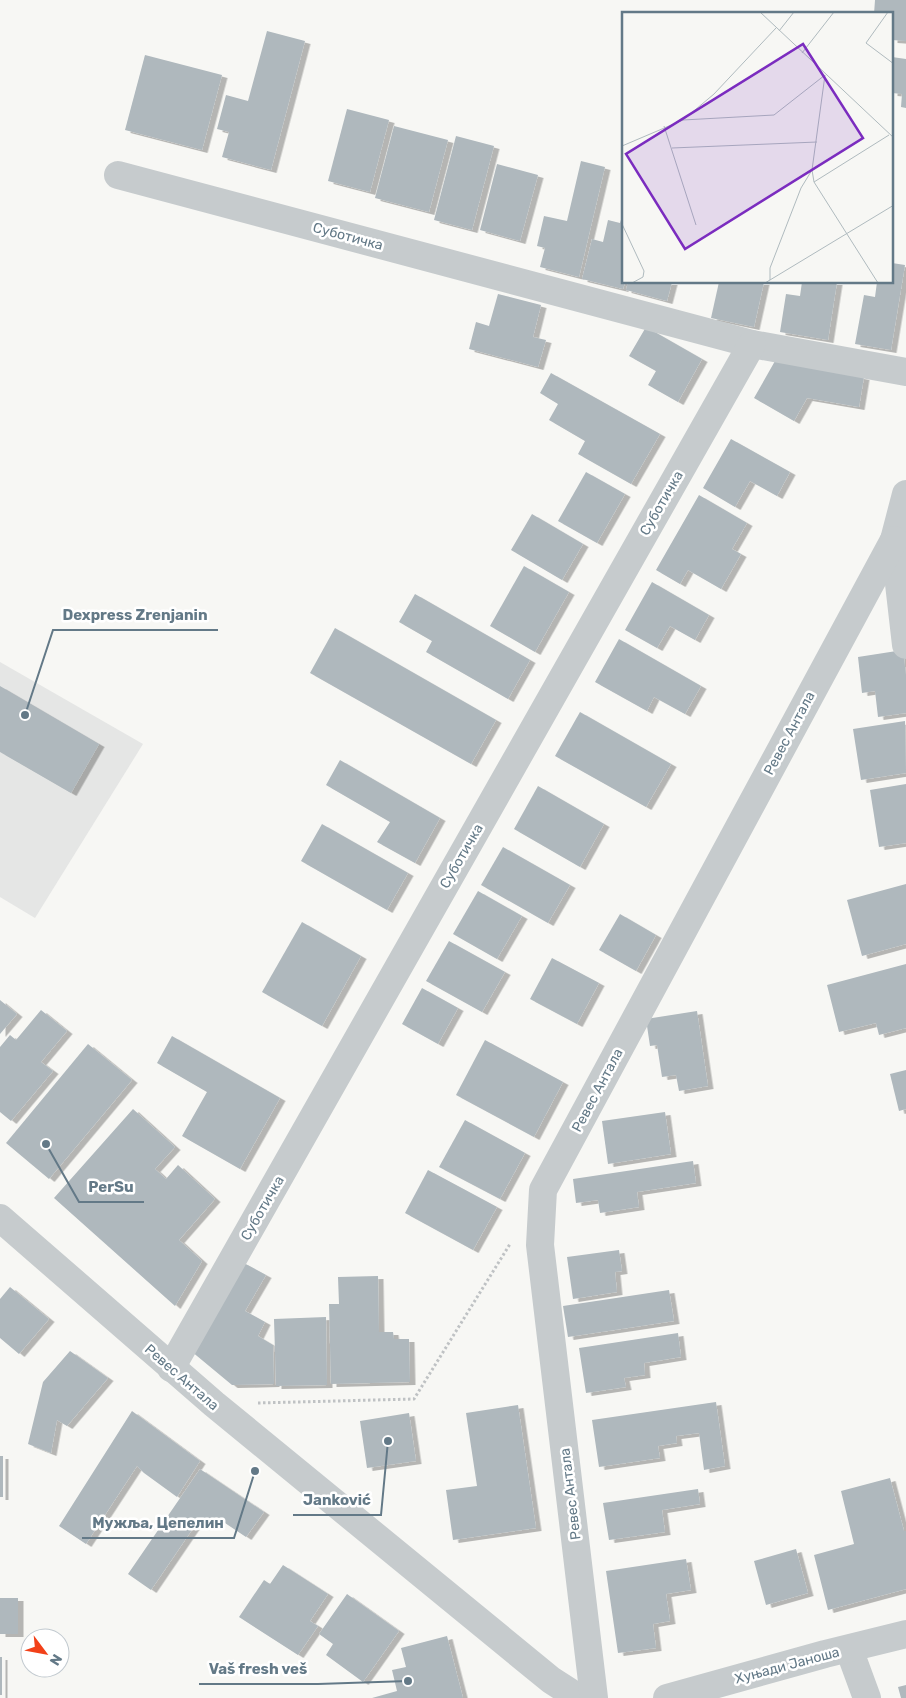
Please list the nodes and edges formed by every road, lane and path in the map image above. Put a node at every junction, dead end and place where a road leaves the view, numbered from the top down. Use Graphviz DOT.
graph roads {
  1 [pos="118,175"];
  2 [pos="752,344"];
  3 [pos="906,372"];
  4 [pos="906,494"];
  5 [pos="894,540"];
  6 [pos="906,645"];
  7 [pos="0,1218"];
  8 [pos="512,1240"];
  9 [pos="171,1368"];
  10 [pos="214,1404"];
  11 [pos="906,1634"];
  12 [pos="849,1648"];
  13 [pos="579,1698"];
  14 [pos="594,1698"];
  15 [pos="668,1698"];
  16 [pos="867,1698"];
  1 -- 2 [label="street, Суботичка"];
  2 -- 3 [label="street, Суботичка"];
  2 -- 9 [label="street, Суботичка"];
  4 -- 5 [label="street"];
  5 -- 6 [label="street"];
  5 -- 14 [label="street, Ревес Антала"];
  7 -- 9 [label="street, Ревес Антала"];
  8 -- 10 [label="path"];
  9 -- 10 [label="street, Ревес Антала"];
  10 -- 13 [label="street, Ревес Антала"];
  11 -- 12 [label="street, Хуњади Јаноша"];
  12 -- 15 [label="street, Хуњади Јаноша"];
  12 -- 16 [label="street"];
}
